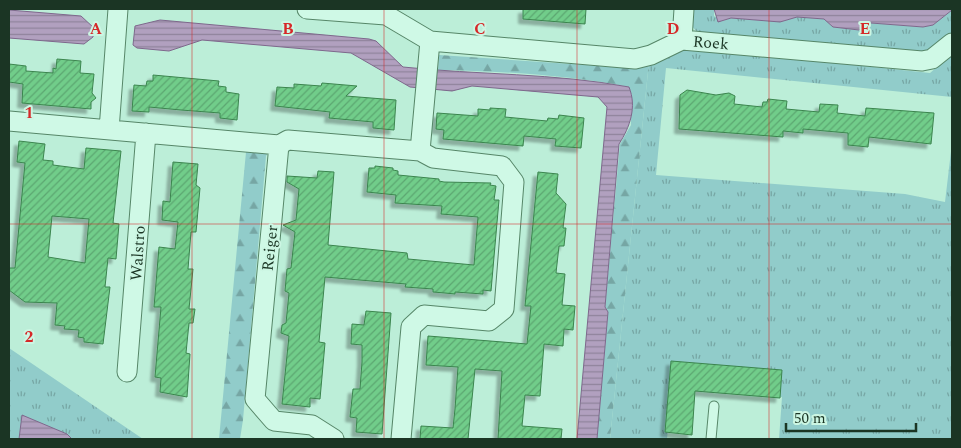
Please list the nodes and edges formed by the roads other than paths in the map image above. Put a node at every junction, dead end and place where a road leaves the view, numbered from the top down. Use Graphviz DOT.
graph roads {
  1 [pos="118,9"];
  2 [pos="307,9"];
  3 [pos="684,9"];
  4 [pos="386,12"];
  5 [pos="682,40"];
  6 [pos="430,42"];
  7 [pos="952,43"];
  8 [pos="9,122"];
  9 [pos="109,130"];
  10 [pos="146,134"];
  11 [pos="279,145"];
  12 [pos="420,152"];
  13 [pos="128,372"];
  14 [pos="714,406"];
  15 [pos="334,439"];
  16 [pos="401,439"];
  17 [pos="711,439"];
  1 -- 9 [label="street"];
  2 -- 4 [label="street"];
  3 -- 5 [label="street"];
  4 -- 6 [label="street, Roek"];
  5 -- 6 [label="street, Roek"];
  5 -- 7 [label="street, Roek"];
  6 -- 12 [label="street"];
  8 -- 9 [label="street"];
  9 -- 10 [label="street"];
  10 -- 11 [label="street"];
  10 -- 13 [label="street, Walstro"];
  11 -- 12 [label="street"];
  11 -- 15 [label="street, Reiger"];
  12 -- 16 [label="street"];
  14 -- 17 [label="lane"];
}
